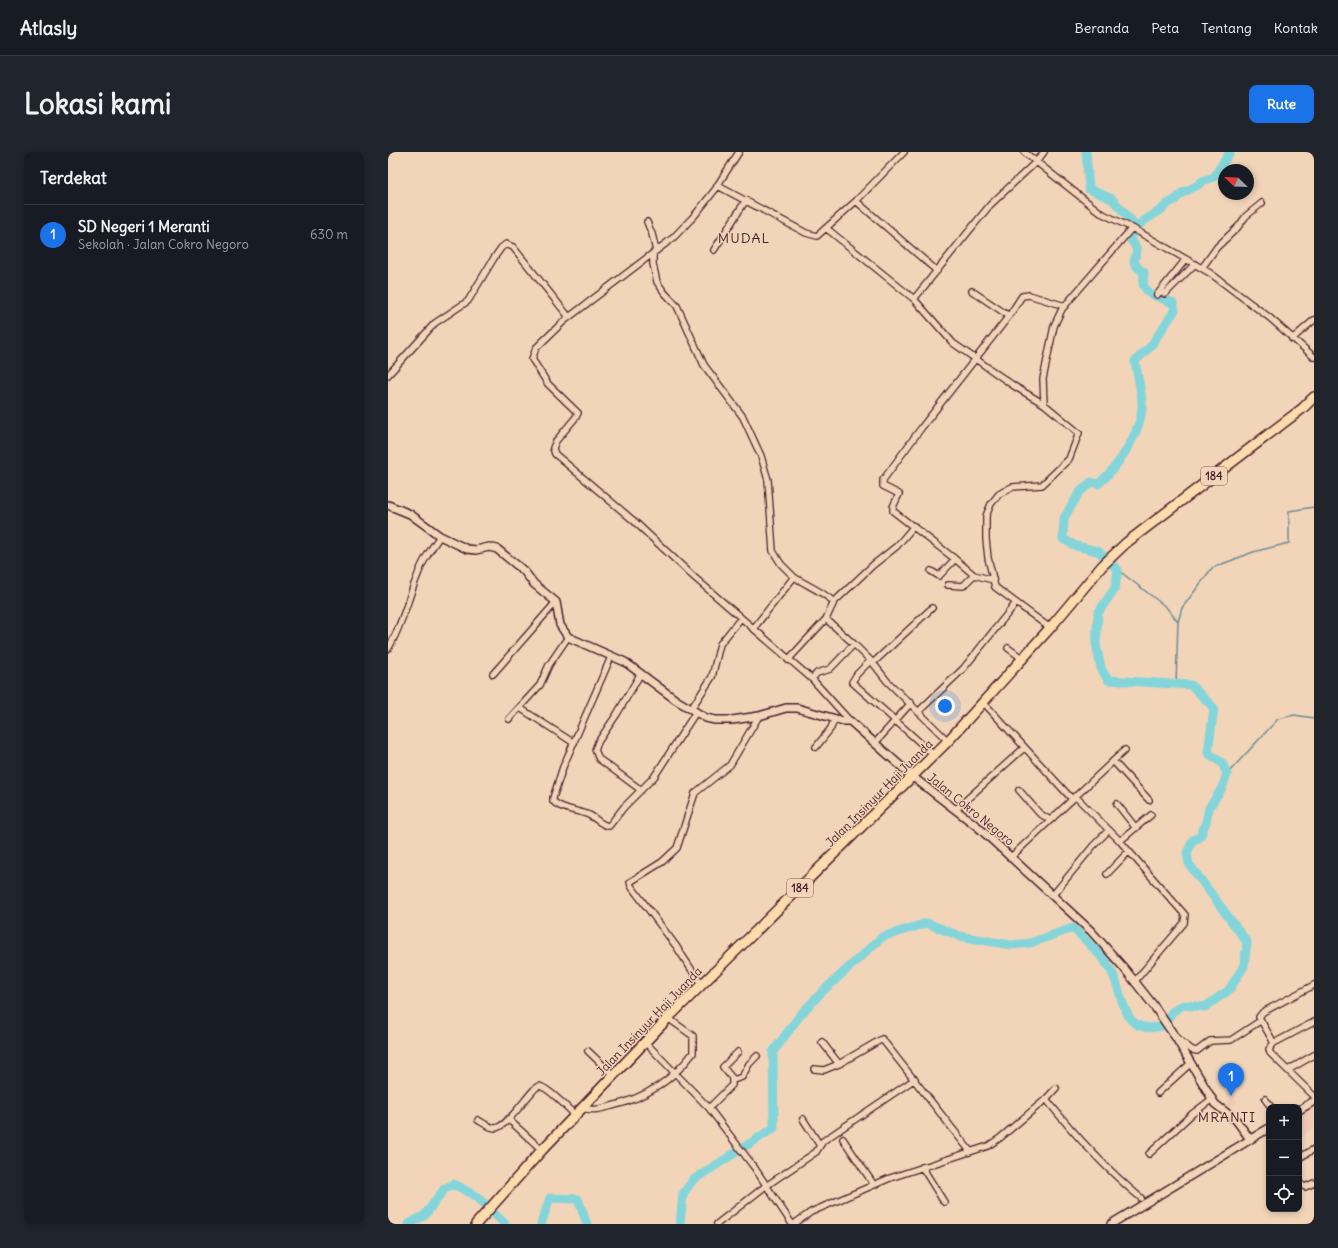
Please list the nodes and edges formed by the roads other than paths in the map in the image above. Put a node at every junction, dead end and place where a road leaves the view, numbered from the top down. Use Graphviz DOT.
graph roads {
  1 [pos="739,152"];
  2 [pos="904,152"];
  3 [pos="1024,152"];
  4 [pos="1044,152"];
  5 [pos="1037,161"];
  6 [pos="717,186"];
  7 [pos="746,200"];
  8 [pos="856,201"];
  9 [pos="1262,203"];
  10 [pos="647,222"];
  11 [pos="826,228"];
  12 [pos="1135,230"];
  13 [pos="714,250"];
  14 [pos="654,252"];
  15 [pos="1186,259"];
  16 [pos="1195,264"];
  17 [pos="1202,268"];
  18 [pos="937,272"];
  19 [pos="972,291"];
  20 [pos="914,299"];
  21 [pos="1065,306"];
  22 [pos="1009,316"];
  23 [pos="569,317"];
  24 [pos="1314,320"];
  25 [pos="1292,339"];
  26 [pos="1314,357"];
  27 [pos="975,359"];
  28 [pos="388,375"];
  29 [pos="1314,397"];
  30 [pos="1044,404"];
  31 [pos="388,506"];
  32 [pos="914,526"];
  33 [pos="440,536"];
  34 [pos="956,559"];
  35 [pos="931,571"];
  36 [pos="974,575"];
  37 [pos="794,577"];
  38 [pos="993,580"];
  39 [pos="948,585"];
  40 [pos="556,602"];
  41 [pos="834,602"];
  42 [pos="1016,603"];
  43 [pos="932,608"];
  44 [pos="740,618"];
  45 [pos="826,619"];
  46 [pos="1050,628"];
  47 [pos="753,630"];
  48 [pos="568,636"];
  49 [pos="854,644"];
  50 [pos="1008,648"];
  51 [pos="388,649"];
  52 [pos="611,657"];
  53 [pos="1023,659"];
  54 [pos="788,660"];
  55 [pos="872,662"];
  56 [pos="641,673"];
  57 [pos="493,674"];
  58 [pos="812,679"];
  59 [pos="910,703"];
  60 [pos="984,703"];
  61 [pos="520,708"];
  62 [pos="693,711"];
  63 [pos="918,712"];
  64 [pos="759,716"];
  65 [pos="834,718"];
  66 [pos="509,719"];
  67 [pos="850,721"];
  68 [pos="896,721"];
  69 [pos="948,741"];
  70 [pos="876,742"];
  71 [pos="574,743"];
  72 [pos="816,747"];
  73 [pos="1024,748"];
  74 [pos="1125,750"];
  75 [pos="934,755"];
  76 [pos="1113,760"];
  77 [pos="913,777"];
  78 [pos="641,790"];
  79 [pos="1018,790"];
  80 [pos="1074,797"];
  81 [pos="1149,800"];
  82 [pos="1117,804"];
  83 [pos="956,809"];
  84 [pos="1151,815"];
  85 [pos="1050,820"];
  86 [pos="1136,828"];
  87 [pos="1109,830"];
  88 [pos="1120,841"];
  89 [pos="1129,851"];
  90 [pos="1011,857"];
  91 [pos="1107,874"];
  92 [pos="1053,896"];
  93 [pos="1135,981"];
  94 [pos="701,984"];
  95 [pos="1314,986"];
  96 [pos="668,1018"];
  97 [pos="1260,1021"];
  98 [pos="1314,1022"];
  99 [pos="1176,1038"];
  100 [pos="645,1042"];
  101 [pos="822,1042"];
  102 [pos="1274,1043"];
  103 [pos="588,1051"];
  104 [pos="738,1052"];
  105 [pos="1314,1055"];
  106 [pos="756,1056"];
  107 [pos="1191,1063"];
  108 [pos="839,1064"];
  109 [pos="814,1069"];
  110 [pos="1288,1070"];
  111 [pos="676,1072"];
  112 [pos="613,1075"];
  113 [pos="915,1079"];
  114 [pos="733,1080"];
  115 [pos="1056,1088"];
  116 [pos="1158,1093"];
  117 [pos="1314,1096"];
  118 [pos="1046,1099"];
  119 [pos="1212,1099"];
  120 [pos="1265,1099"];
  121 [pos="1314,1101"];
  122 [pos="1269,1104"];
  123 [pos="582,1108"];
  124 [pos="709,1108"];
  125 [pos="1302,1108"];
  126 [pos="575,1115"];
  127 [pos="508,1119"];
  128 [pos="803,1119"];
  129 [pos="478,1120"];
  130 [pos="1266,1130"];
  131 [pos="843,1138"];
  132 [pos="1250,1140"];
  133 [pos="819,1144"];
  134 [pos="1314,1149"];
  135 [pos="542,1150"];
  136 [pos="970,1151"];
  137 [pos="1149,1154"];
  138 [pos="1302,1156"];
  139 [pos="922,1167"];
  140 [pos="1314,1183"];
  141 [pos="874,1185"];
  142 [pos="1302,1185"];
  143 [pos="766,1186"];
  144 [pos="1141,1198"];
  145 [pos="944,1202"];
  146 [pos="476,1224"];
  147 [pos="717,1224"];
  148 [pos="793,1224"];
  149 [pos="1111,1224"];
  1 -- 6 [label="street"];
  2 -- 8 [label="street"];
  3 -- 5 [label="street"];
  4 -- 5 [label="street"];
  5 -- 12 [label="street"];
  5 -- 18 [label="street"];
  6 -- 7 [label="street"];
  6 -- 14 [label="street"];
  7 -- 11 [label="street"];
  7 -- 13 [label="street"];
  8 -- 11 [label="street"];
  8 -- 18 [label="street"];
  9 -- 17 [label="street"];
  10 -- 14 [label="street"];
  11 -- 20 [label="street"];
  12 -- 15 [label="street"];
  12 -- 21 [label="street"];
  14 -- 23 [label="street"];
  14 -- 37 [label="street"];
  15 -- 16 [label="street"];
  15 -- 16 [label="street"];
  16 -- 17 [label="street"];
  17 -- 25 [label="street"];
  18 -- 20 [label="street"];
  19 -- 22 [label="street"];
  20 -- 27 [label="street"];
  21 -- 22 [label="street"];
  21 -- 30 [label="street"];
  22 -- 27 [label="street"];
  23 -- 28 [label="street"];
  23 -- 44 [label="street"];
  24 -- 25 [label="street"];
  25 -- 26 [label="street"];
  27 -- 30 [label="street"];
  27 -- 32 [label="street"];
  29 -- 46 [label="main road, Jalan Insinyur Haji Juanda / 184"];
  30 -- 38 [label="street"];
  31 -- 33 [label="street"];
  32 -- 34 [label="street"];
  32 -- 41 [label="street"];
  33 -- 40 [label="street"];
  33 -- 51 [label="street"];
  34 -- 35 [label="street"];
  34 -- 36 [label="street"];
  36 -- 38 [label="street"];
  36 -- 39 [label="street"];
  37 -- 41 [label="street"];
  37 -- 47 [label="street"];
  38 -- 42 [label="street"];
  40 -- 48 [label="street"];
  40 -- 57 [label="street"];
  41 -- 45 [label="street"];
  42 -- 46 [label="street"];
  42 -- 63 [label="street"];
  43 -- 55 [label="street"];
  44 -- 47 [label="street"];
  44 -- 62 [label="street"];
  45 -- 49 [label="street"];
  45 -- 54 [label="street"];
  46 -- 53 [label="main road, Jalan Insinyur Haji Juanda / 184"];
  47 -- 54 [label="street"];
  48 -- 52 [label="street, Jalan Cokro Negoro"];
  48 -- 61 [label="street"];
  49 -- 55 [label="street"];
  49 -- 58 [label="street"];
  50 -- 53 [label="street"];
  52 -- 56 [label="street, Jalan Cokro Negoro"];
  52 -- 71 [label="street"];
  53 -- 60 [label="main road, Jalan Insinyur Haji Juanda / 184"];
  54 -- 58 [label="street"];
  55 -- 59 [label="street"];
  55 -- 68 [label="street"];
  56 -- 62 [label="street, Jalan Cokro Negoro"];
  56 -- 78 [label="street"];
  58 -- 67 [label="street"];
  59 -- 63 [label="street"];
  59 -- 68 [label="street"];
  60 -- 69 [label="main road, Jalan Insinyur Haji Juanda / 184"];
  60 -- 73 [label="street"];
  61 -- 66 [label="street"];
  61 -- 71 [label="street"];
  62 -- 64 [label="street, Jalan Cokro Negoro"];
  62 -- 78 [label="street"];
  63 -- 69 [label="street"];
  64 -- 65 [label="street, Jalan Cokro Negoro"];
  64 -- 94 [label="street"];
  65 -- 67 [label="street, Jalan Cokro Negoro"];
  65 -- 72 [label="street"];
  67 -- 70 [label="street, Jalan Cokro Negoro"];
  68 -- 70 [label="street"];
  68 -- 75 [label="street"];
  69 -- 75 [label="main road, Jalan Insinyur Haji Juanda / 184"];
  70 -- 77 [label="street, Jalan Cokro Negoro"];
  71 -- 78 [label="street"];
  73 -- 80 [label="street"];
  73 -- 83 [label="street"];
  74 -- 76 [label="street"];
  75 -- 77 [label="main road, Jalan Insinyur Haji Juanda / 184"];
  76 -- 80 [label="street"];
  76 -- 81 [label="street"];
  77 -- 83 [label="street, Jalan Cokro Negoro"];
  77 -- 94 [label="main road, Jalan Insinyur Haji Juanda / 184"];
  79 -- 85 [label="street"];
  80 -- 85 [label="street"];
  80 -- 87 [label="street"];
  82 -- 86 [label="street"];
  83 -- 90 [label="street, Jalan Cokro Negoro"];
  84 -- 86 [label="street"];
  85 -- 90 [label="street"];
  86 -- 88 [label="street"];
  87 -- 88 [label="street"];
  87 -- 92 [label="street"];
  88 -- 89 [label="street"];
  89 -- 91 [label="street"];
  89 -- 93 [label="street"];
  90 -- 92 [label="street, Jalan Cokro Negoro"];
  92 -- 93 [label="street, Jalan Cokro Negoro"];
  93 -- 99 [label="street, Jalan Cokro Negoro"];
  94 -- 96 [label="main road, Jalan Insinyur Haji Juanda / 184"];
  95 -- 97 [label="street"];
  96 -- 100 [label="main road, Jalan Insinyur Haji Juanda / 184"];
  96 -- 111 [label="street"];
  97 -- 99 [label="street"];
  97 -- 102 [label="street"];
  98 -- 102 [label="street"];
  99 -- 107 [label="street, Jalan Cokro Negoro"];
  100 -- 111 [label="street"];
  100 -- 112 [label="main road, Jalan Insinyur Haji Juanda / 184"];
  101 -- 108 [label="street"];
  102 -- 110 [label="street"];
  103 -- 112 [label="street"];
  104 -- 114 [label="street"];
  105 -- 110 [label="street"];
  106 -- 114 [label="street"];
  107 -- 116 [label="street"];
  107 -- 119 [label="street, Jalan Cokro Negoro"];
  108 -- 109 [label="street"];
  108 -- 113 [label="street"];
  110 -- 117 [label="street"];
  111 -- 123 [label="street"];
  111 -- 124 [label="street"];
  112 -- 123 [label="main road, Jalan Insinyur Haji Juanda / 184"];
  113 -- 133 [label="street"];
  113 -- 136 [label="street"];
  114 -- 124 [label="street"];
  115 -- 118 [label="street"];
  118 -- 136 [label="street"];
  118 -- 144 [label="street"];
  119 -- 132 [label="street, Jalan Cokro Negoro"];
  119 -- 137 [label="street"];
  120 -- 122 [label="street"];
  121 -- 125 [label="street"];
  123 -- 126 [label="main road, Jalan Insinyur Haji Juanda / 184"];
  124 -- 143 [label="street"];
  126 -- 127 [label="street"];
  126 -- 135 [label="main road, Jalan Insinyur Haji Juanda / 184"];
  127 -- 129 [label="street"];
  127 -- 135 [label="street"];
  128 -- 133 [label="street"];
  130 -- 132 [label="street"];
  131 -- 141 [label="street"];
  132 -- 149 [label="street"];
  133 -- 143 [label="street"];
  134 -- 138 [label="street"];
  135 -- 146 [label="main road, Jalan Insinyur Haji Juanda / 184"];
  136 -- 139 [label="street"];
  139 -- 141 [label="street"];
  139 -- 145 [label="street"];
  140 -- 142 [label="street"];
  141 -- 148 [label="street"];
  143 -- 147 [label="street"];
  143 -- 148 [label="street"];
}
